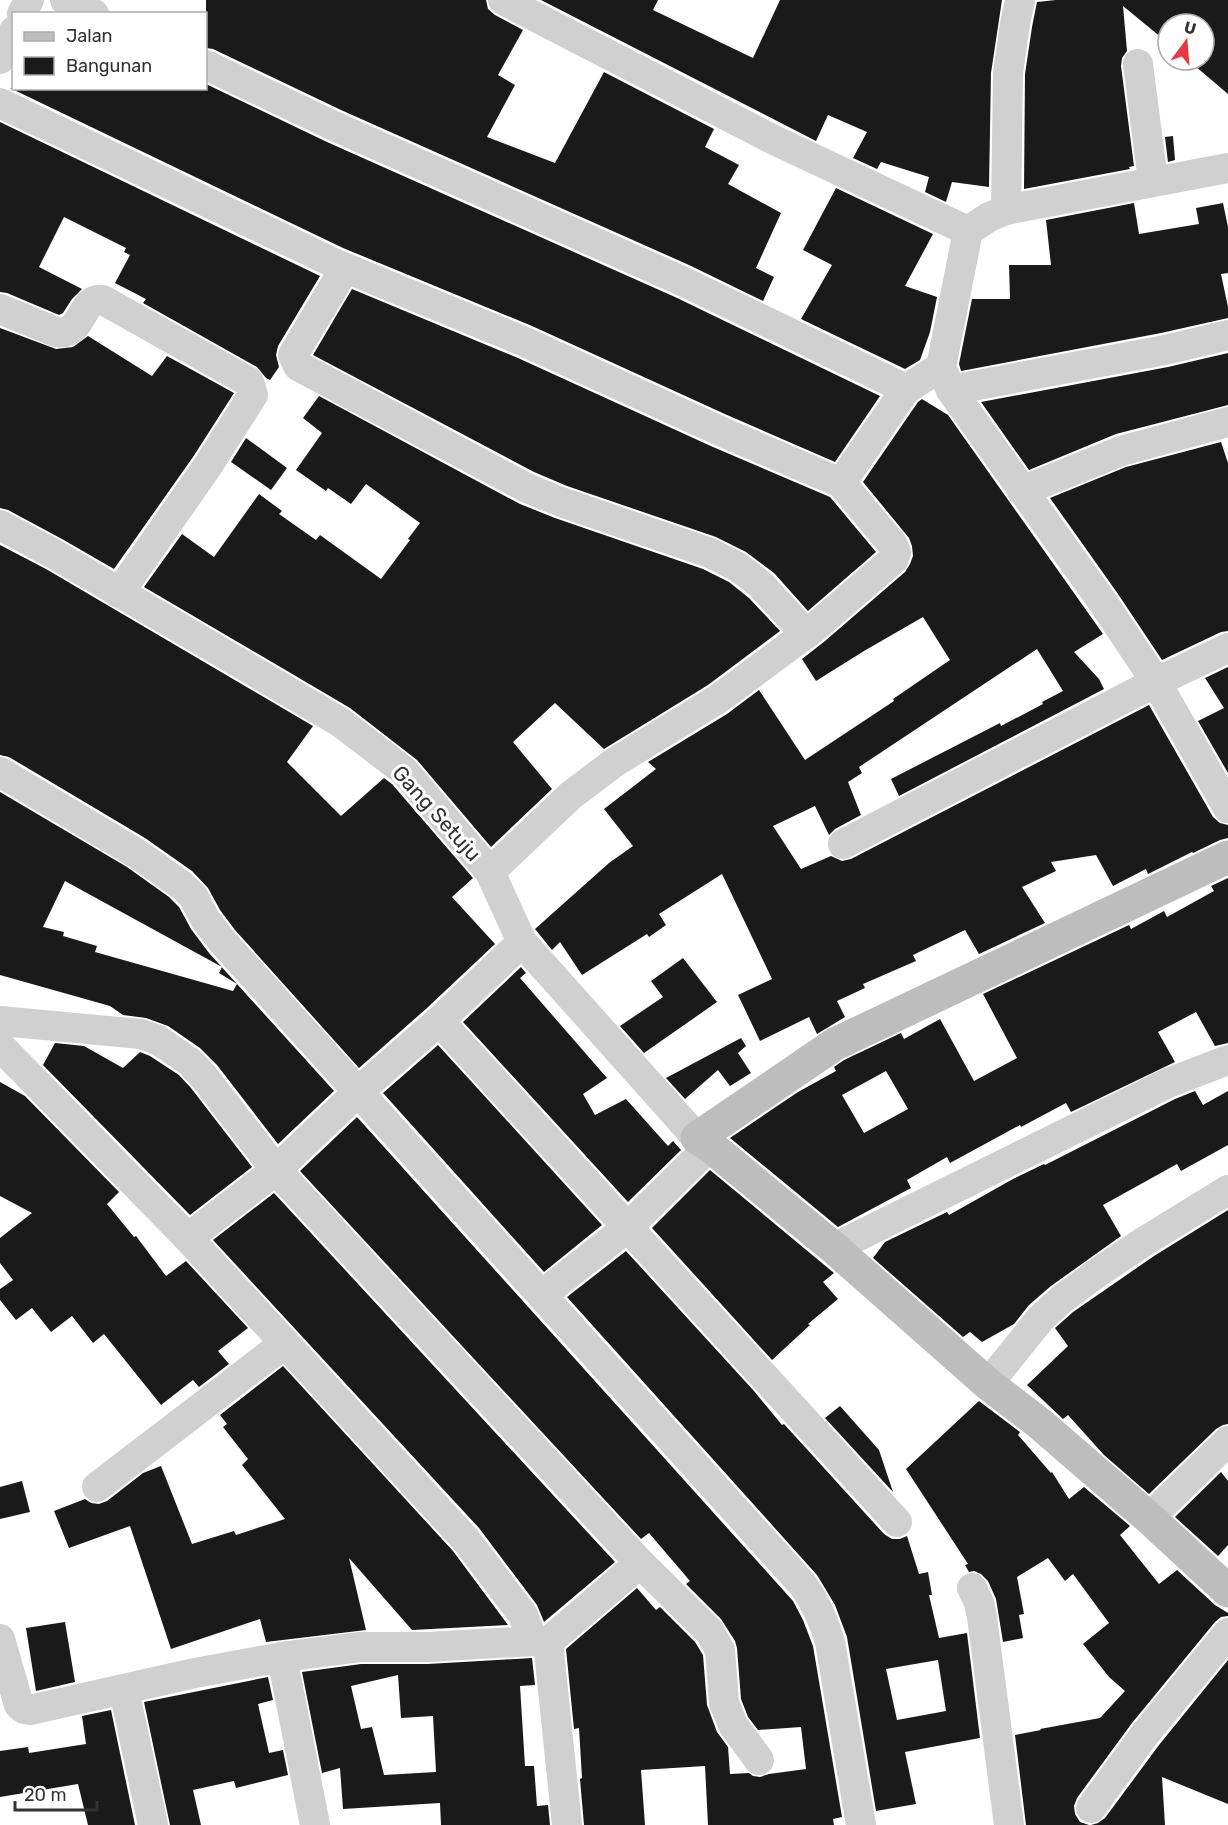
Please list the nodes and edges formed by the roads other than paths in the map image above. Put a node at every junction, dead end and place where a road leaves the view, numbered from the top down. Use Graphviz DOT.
graph roads {
  1 [pos="65,0"];
  2 [pos="503,0"];
  3 [pos="1020,0"];
  4 [pos="90,12"];
  5 [pos="12,35"];
  6 [pos="0,59"];
  7 [pos="207,64"];
  8 [pos="1137,64"];
  9 [pos="0,103"];
  10 [pos="1228,168"];
  11 [pos="1153,181"];
  12 [pos="1006,210"];
  13 [pos="968,231"];
  14 [pos="345,268"];
  15 [pos="0,309"];
  16 [pos="1228,335"];
  17 [pos="946,379"];
  18 [pos="906,389"];
  19 [pos="1228,422"];
  20 [pos="841,483"];
  21 [pos="1022,491"];
  22 [pos="0,525"];
  23 [pos="119,592"];
  24 [pos="806,634"];
  25 [pos="1228,648"];
  26 [pos="1156,682"];
  27 [pos="0,772"];
  28 [pos="1228,808"];
  29 [pos="843,844"];
  30 [pos="1228,857"];
  31 [pos="490,872"];
  32 [pos="522,942"];
  33 [pos="0,1021"];
  34 [pos="439,1022"];
  35 [pos="0,1046"];
  36 [pos="1228,1060"];
  37 [pos="359,1091"];
  38 [pos="703,1142"];
  39 [pos="276,1170"];
  40 [pos="1228,1190"];
  41 [pos="628,1227"];
  42 [pos="188,1238"];
  43 [pos="834,1248"];
  44 [pos="542,1295"];
  45 [pos="285,1343"];
  46 [pos="988,1384"];
  47 [pos="1228,1441"];
  48 [pos="97,1487"];
  49 [pos="1149,1518"];
  50 [pos="897,1522"];
  51 [pos="640,1563"];
  52 [pos="1224,1578"];
  53 [pos="972,1588"];
  54 [pos="1228,1633"];
  55 [pos="0,1639"];
  56 [pos="541,1642"];
  57 [pos="282,1657"];
  58 [pos="124,1690"];
  59 [pos="759,1760"];
  60 [pos="1091,1808"];
  61 [pos="153,1825"];
  62 [pos="315,1825"];
  63 [pos="567,1825"];
  64 [pos="861,1825"];
  65 [pos="1009,1825"];
  1 -- 4 [label="street"];
  2 -- 13 [label="street"];
  3 -- 12 [label="street"];
  5 -- 6 [label="street"];
  7 -- 18 [label="street"];
  8 -- 11 [label="street"];
  9 -- 14 [label="street"];
  10 -- 11 [label="street"];
  11 -- 12 [label="street"];
  12 -- 13 [label="street"];
  13 -- 17 [label="street"];
  14 -- 20 [label="street"];
  14 -- 24 [label="street"];
  15 -- 23 [label="street"];
  16 -- 17 [label="street"];
  17 -- 18 [label="street"];
  17 -- 21 [label="street"];
  18 -- 20 [label="street"];
  19 -- 21 [label="street"];
  20 -- 24 [label="street"];
  21 -- 26 [label="street"];
  22 -- 23 [label="street, Gang Setuju"];
  23 -- 31 [label="street, Gang Setuju"];
  24 -- 31 [label="street"];
  25 -- 26 [label="street"];
  26 -- 28 [label="street"];
  26 -- 29 [label="street"];
  27 -- 37 [label="street"];
  30 -- 38 [label="street"];
  31 -- 32 [label="street, Gang Setuju"];
  32 -- 34 [label="street"];
  32 -- 38 [label="street, Gang Setuju"];
  33 -- 39 [label="street"];
  34 -- 37 [label="street"];
  34 -- 41 [label="street"];
  35 -- 42 [label="street"];
  36 -- 43 [label="street"];
  37 -- 39 [label="street"];
  37 -- 44 [label="street"];
  38 -- 41 [label="street"];
  38 -- 43 [label="street"];
  39 -- 42 [label="street"];
  39 -- 51 [label="street"];
  40 -- 46 [label="street"];
  41 -- 44 [label="street"];
  41 -- 50 [label="street"];
  42 -- 45 [label="street"];
  43 -- 46 [label="street"];
  44 -- 64 [label="street"];
  45 -- 48 [label="street"];
  45 -- 56 [label="street"];
  46 -- 49 [label="street"];
  47 -- 49 [label="street"];
  49 -- 52 [label="street"];
  51 -- 56 [label="street"];
  51 -- 59 [label="street"];
  53 -- 65 [label="street"];
  54 -- 60 [label="street"];
  55 -- 58 [label="street"];
  56 -- 57 [label="street"];
  56 -- 63 [label="street"];
  57 -- 58 [label="street"];
  57 -- 62 [label="street"];
  58 -- 61 [label="street"];
}
